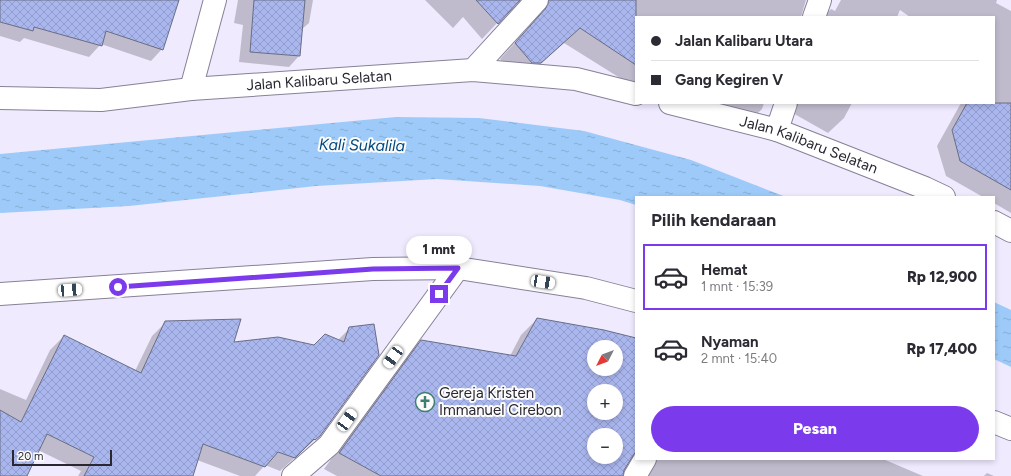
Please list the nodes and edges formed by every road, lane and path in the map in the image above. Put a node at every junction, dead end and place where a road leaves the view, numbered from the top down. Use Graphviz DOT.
graph roads {
  1 [pos="215,0"];
  2 [pos="537,0"];
  3 [pos="820,0"];
  4 [pos="814,16"];
  5 [pos="473,70"];
  6 [pos="191,89"];
  7 [pos="635,94"];
  8 [pos="0,98"];
  9 [pos="674,104"];
  10 [pos="786,104"];
  11 [pos="777,130"];
  12 [pos="942,196"];
  13 [pos="995,223"];
  14 [pos="1011,231"];
  15 [pos="458,268"];
  16 [pos="0,294"];
  17 [pos="635,301"];
  18 [pos="995,422"];
  19 [pos="1011,428"];
  20 [pos="643,460"];
  21 [pos="293,476"];
  22 [pos="635,476"];
  1 -- 6 [label="street"];
  2 -- 5 [label="street"];
  3 -- 4 [label="street"];
  5 -- 6 [label="street, Jalan Kalibaru Selatan"];
  5 -- 7 [label="street, Jalan Kalibaru Selatan"];
  6 -- 8 [label="street, Jalan Kalibaru Selatan"];
  9 -- 11 [label="street, Jalan Kalibaru Selatan"];
  10 -- 11 [label="street"];
  11 -- 12 [label="street, Jalan Kalibaru Selatan"];
  13 -- 14 [label="street"];
  15 -- 16 [label="street"];
  15 -- 17 [label="street"];
  15 -- 21 [label="street"];
  18 -- 19 [label="street"];
  20 -- 22 [label="street"];
}
